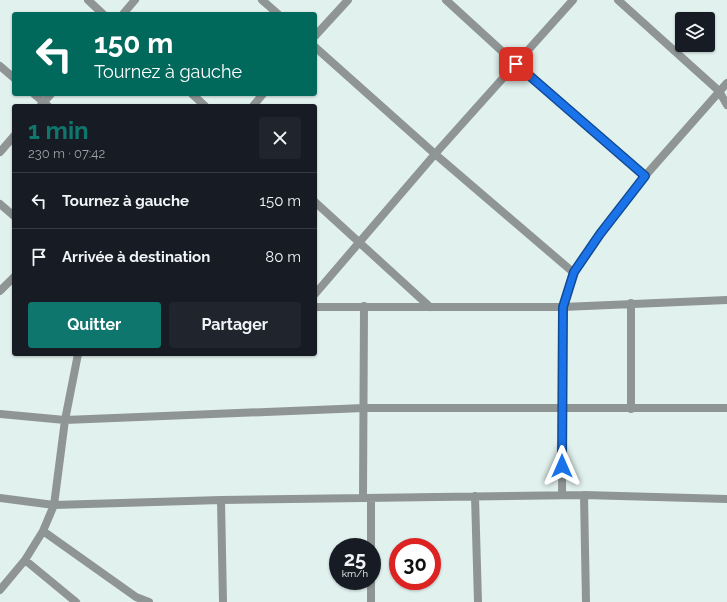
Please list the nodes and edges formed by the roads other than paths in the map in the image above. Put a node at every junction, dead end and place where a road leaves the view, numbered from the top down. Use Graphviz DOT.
graph roads {
  1 [pos="88,0"];
  2 [pos="135,0"];
  3 [pos="262,0"];
  4 [pos="348,0"];
  5 [pos="446,0"];
  6 [pos="573,0"];
  7 [pos="618,0"];
  8 [pos="101,12"];
  9 [pos="124,12"];
  10 [pos="276,12"];
  11 [pos="317,34"];
  12 [pos="317,49"];
  13 [pos="516,64"];
  14 [pos="0,66"];
  15 [pos="12,76"];
  16 [pos="727,83"];
  17 [pos="719,91"];
  18 [pos="36,96"];
  19 [pos="194,96"];
  20 [pos="261,96"];
  21 [pos="43,104"];
  22 [pos="203,104"];
  23 [pos="255,104"];
  24 [pos="727,104"];
  25 [pos="12,138"];
  26 [pos="0,152"];
  27 [pos="436,154"];
  28 [pos="645,176"];
  29 [pos="0,204"];
  30 [pos="317,204"];
  31 [pos="12,214"];
  32 [pos="361,242"];
  33 [pos="574,272"];
  34 [pos="12,279"];
  35 [pos="0,291"];
  36 [pos="317,292"];
  37 [pos="727,300"];
  38 [pos="631,303"];
  39 [pos="364,306"];
  40 [pos="317,307"];
  41 [pos="430,307"];
  42 [pos="563,307"];
  43 [pos="78,356"];
  44 [pos="364,408"];
  45 [pos="727,408"];
  46 [pos="562,409"];
  47 [pos="631,409"];
  48 [pos="0,414"];
  49 [pos="65,420"];
  50 [pos="584,494"];
  51 [pos="562,495"];
  52 [pos="475,496"];
  53 [pos="0,498"];
  54 [pos="367,498"];
  55 [pos="727,499"];
  56 [pos="221,500"];
  57 [pos="54,505"];
  58 [pos="43,531"];
  59 [pos="370,538"];
  60 [pos="25,560"];
  61 [pos="0,590"];
  62 [pos="371,590"];
  63 [pos="134,600"];
  64 [pos="76,602"];
  65 [pos="149,602"];
  66 [pos="223,602"];
  67 [pos="371,602"];
  68 [pos="478,602"];
  69 [pos="586,602"];
  1 -- 8 [label="street"];
  2 -- 9 [label="street"];
  3 -- 10 [label="street"];
  4 -- 11 [label="street"];
  5 -- 13 [label="street"];
  6 -- 13 [label="street"];
  7 -- 17 [label="street"];
  12 -- 27 [label="street"];
  13 -- 27 [label="street"];
  13 -- 28 [label="street"];
  14 -- 15 [label="street"];
  16 -- 17 [label="street"];
  17 -- 24 [label="street"];
  17 -- 28 [label="street"];
  18 -- 21 [label="street"];
  19 -- 22 [label="street"];
  20 -- 23 [label="street"];
  25 -- 26 [label="street"];
  27 -- 32 [label="street"];
  27 -- 33 [label="street"];
  28 -- 33 [label="street"];
  29 -- 31 [label="street"];
  30 -- 32 [label="street"];
  32 -- 36 [label="street"];
  32 -- 41 [label="street"];
  33 -- 42 [label="street"];
  34 -- 35 [label="street"];
  37 -- 38 [label="street"];
  38 -- 42 [label="street"];
  38 -- 47 [label="street"];
  39 -- 40 [label="street"];
  39 -- 41 [label="street"];
  39 -- 44 [label="street"];
  41 -- 42 [label="street"];
  42 -- 46 [label="street"];
  43 -- 49 [label="street"];
  44 -- 46 [label="street"];
  44 -- 49 [label="street"];
  44 -- 54 [label="street"];
  45 -- 47 [label="street"];
  46 -- 47 [label="street"];
  46 -- 51 [label="street"];
  48 -- 49 [label="street"];
  49 -- 57 [label="street"];
  50 -- 51 [label="street"];
  50 -- 55 [label="street"];
  50 -- 69 [label="street"];
  51 -- 52 [label="street"];
  52 -- 54 [label="street"];
  52 -- 68 [label="street"];
  53 -- 57 [label="street"];
  54 -- 56 [label="street"];
  54 -- 59 [label="street"];
  56 -- 57 [label="street"];
  56 -- 66 [label="street"];
  57 -- 58 [label="street"];
  58 -- 60 [label="street"];
  58 -- 63 [label="street"];
  60 -- 61 [label="street"];
  60 -- 64 [label="street"];
  62 -- 67 [label="street"];
  63 -- 65 [label="street"];
}
